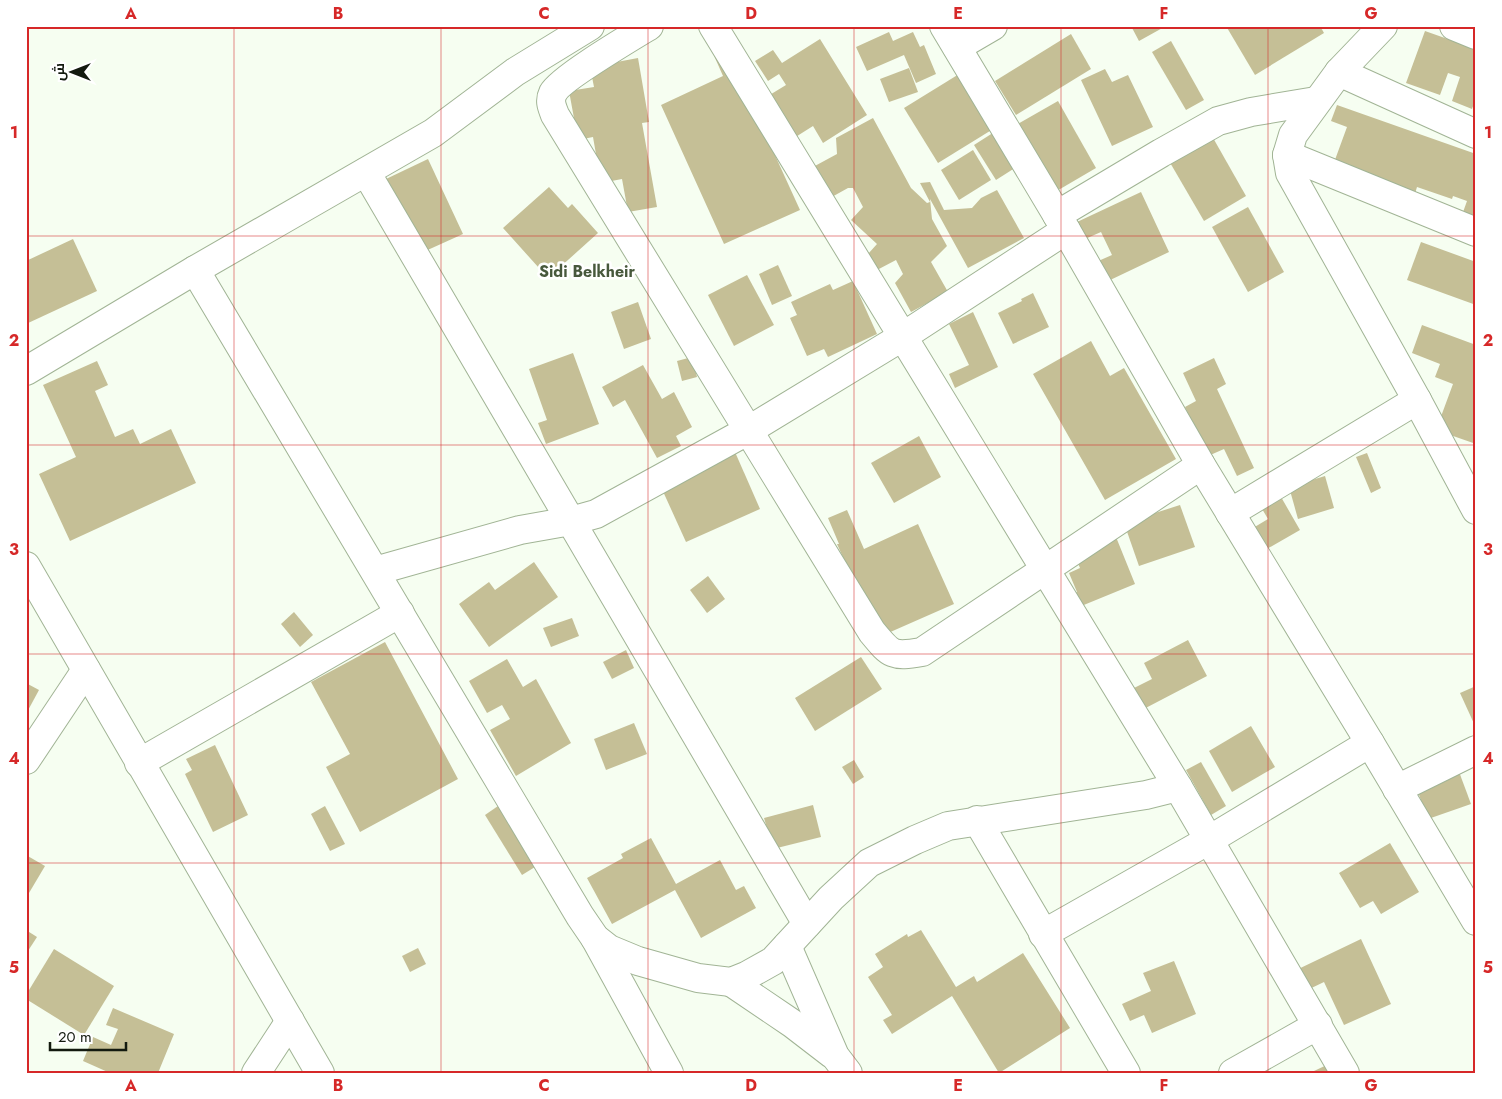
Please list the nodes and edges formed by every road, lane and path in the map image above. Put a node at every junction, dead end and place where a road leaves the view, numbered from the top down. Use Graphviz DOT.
graph roads {
  1 [pos="590,26"];
  2 [pos="649,26"];
  3 [pos="713,26"];
  4 [pos="993,26"];
  5 [pos="1383,26"];
  6 [pos="1454,26"];
  7 [pos="1476,35"];
  8 [pos="951,37"];
  9 [pos="1339,72"];
  10 [pos="1316,101"];
  11 [pos="1476,134"];
  12 [pos="1288,155"];
  13 [pos="366,172"];
  14 [pos="1061,222"];
  15 [pos="1476,232"];
  16 [pos="195,270"];
  17 [pos="902,337"];
  18 [pos="26,371"];
  19 [pos="1417,400"];
  20 [pos="749,430"];
  21 [pos="1201,465"];
  22 [pos="1466,478"];
  23 [pos="1476,510"];
  24 [pos="1230,514"];
  25 [pos="571,521"];
  26 [pos="26,566"];
  27 [pos="1045,569"];
  28 [pos="375,571"];
  29 [pos="400,613"];
  30 [pos="86,670"];
  31 [pos="1370,744"];
  32 [pos="1476,750"];
  33 [pos="26,760"];
  34 [pos="139,763"];
  35 [pos="1178,788"];
  36 [pos="1397,788"];
  37 [pos="978,820"];
  38 [pos="1209,840"];
  39 [pos="1476,920"];
  40 [pos="807,924"];
  41 [pos="1043,934"];
  42 [pos="595,938"];
  43 [pos="787,946"];
  44 [pos="731,982"];
  45 [pos="290,1021"];
  46 [pos="1318,1025"];
  47 [pos="841,1065"];
  48 [pos="256,1073"];
  49 [pos="320,1073"];
  50 [pos="669,1073"];
  51 [pos="1126,1073"];
  52 [pos="1233,1073"];
  53 [pos="1345,1073"];
  1 -- 13 [label="street"];
  2 -- 20 [label="street"];
  3 -- 17 [label="street"];
  4 -- 8 [label="street"];
  5 -- 9 [label="street"];
  6 -- 7 [label="street"];
  8 -- 14 [label="street"];
  9 -- 10 [label="street"];
  9 -- 11 [label="street"];
  10 -- 12 [label="street"];
  10 -- 14 [label="street"];
  12 -- 15 [label="street"];
  12 -- 19 [label="street"];
  13 -- 16 [label="street"];
  13 -- 25 [label="street"];
  14 -- 17 [label="street"];
  14 -- 21 [label="street"];
  16 -- 18 [label="street"];
  16 -- 28 [label="street"];
  17 -- 20 [label="street"];
  17 -- 27 [label="street"];
  19 -- 22 [label="street"];
  19 -- 24 [label="street"];
  20 -- 25 [label="street"];
  20 -- 27 [label="street"];
  21 -- 24 [label="street"];
  21 -- 27 [label="street"];
  22 -- 23 [label="street"];
  24 -- 31 [label="street"];
  25 -- 28 [label="street"];
  25 -- 40 [label="street"];
  26 -- 30 [label="street"];
  27 -- 35 [label="street"];
  28 -- 29 [label="street"];
  29 -- 34 [label="street"];
  29 -- 42 [label="street"];
  30 -- 33 [label="street"];
  30 -- 34 [label="street"];
  31 -- 36 [label="street"];
  31 -- 38 [label="street"];
  32 -- 36 [label="street"];
  34 -- 45 [label="street"];
  35 -- 37 [label="street"];
  35 -- 38 [label="street"];
  36 -- 39 [label="street"];
  37 -- 40 [label="street"];
  37 -- 41 [label="street"];
  38 -- 41 [label="street"];
  38 -- 46 [label="street"];
  40 -- 43 [label="street"];
  41 -- 51 [label="street"];
  42 -- 44 [label="street"];
  42 -- 50 [label="street"];
  43 -- 44 [label="street"];
  43 -- 47 [label="street"];
  44 -- 47 [label="street"];
  45 -- 48 [label="street"];
  45 -- 49 [label="street"];
  46 -- 52 [label="street"];
  46 -- 53 [label="street"];
}
